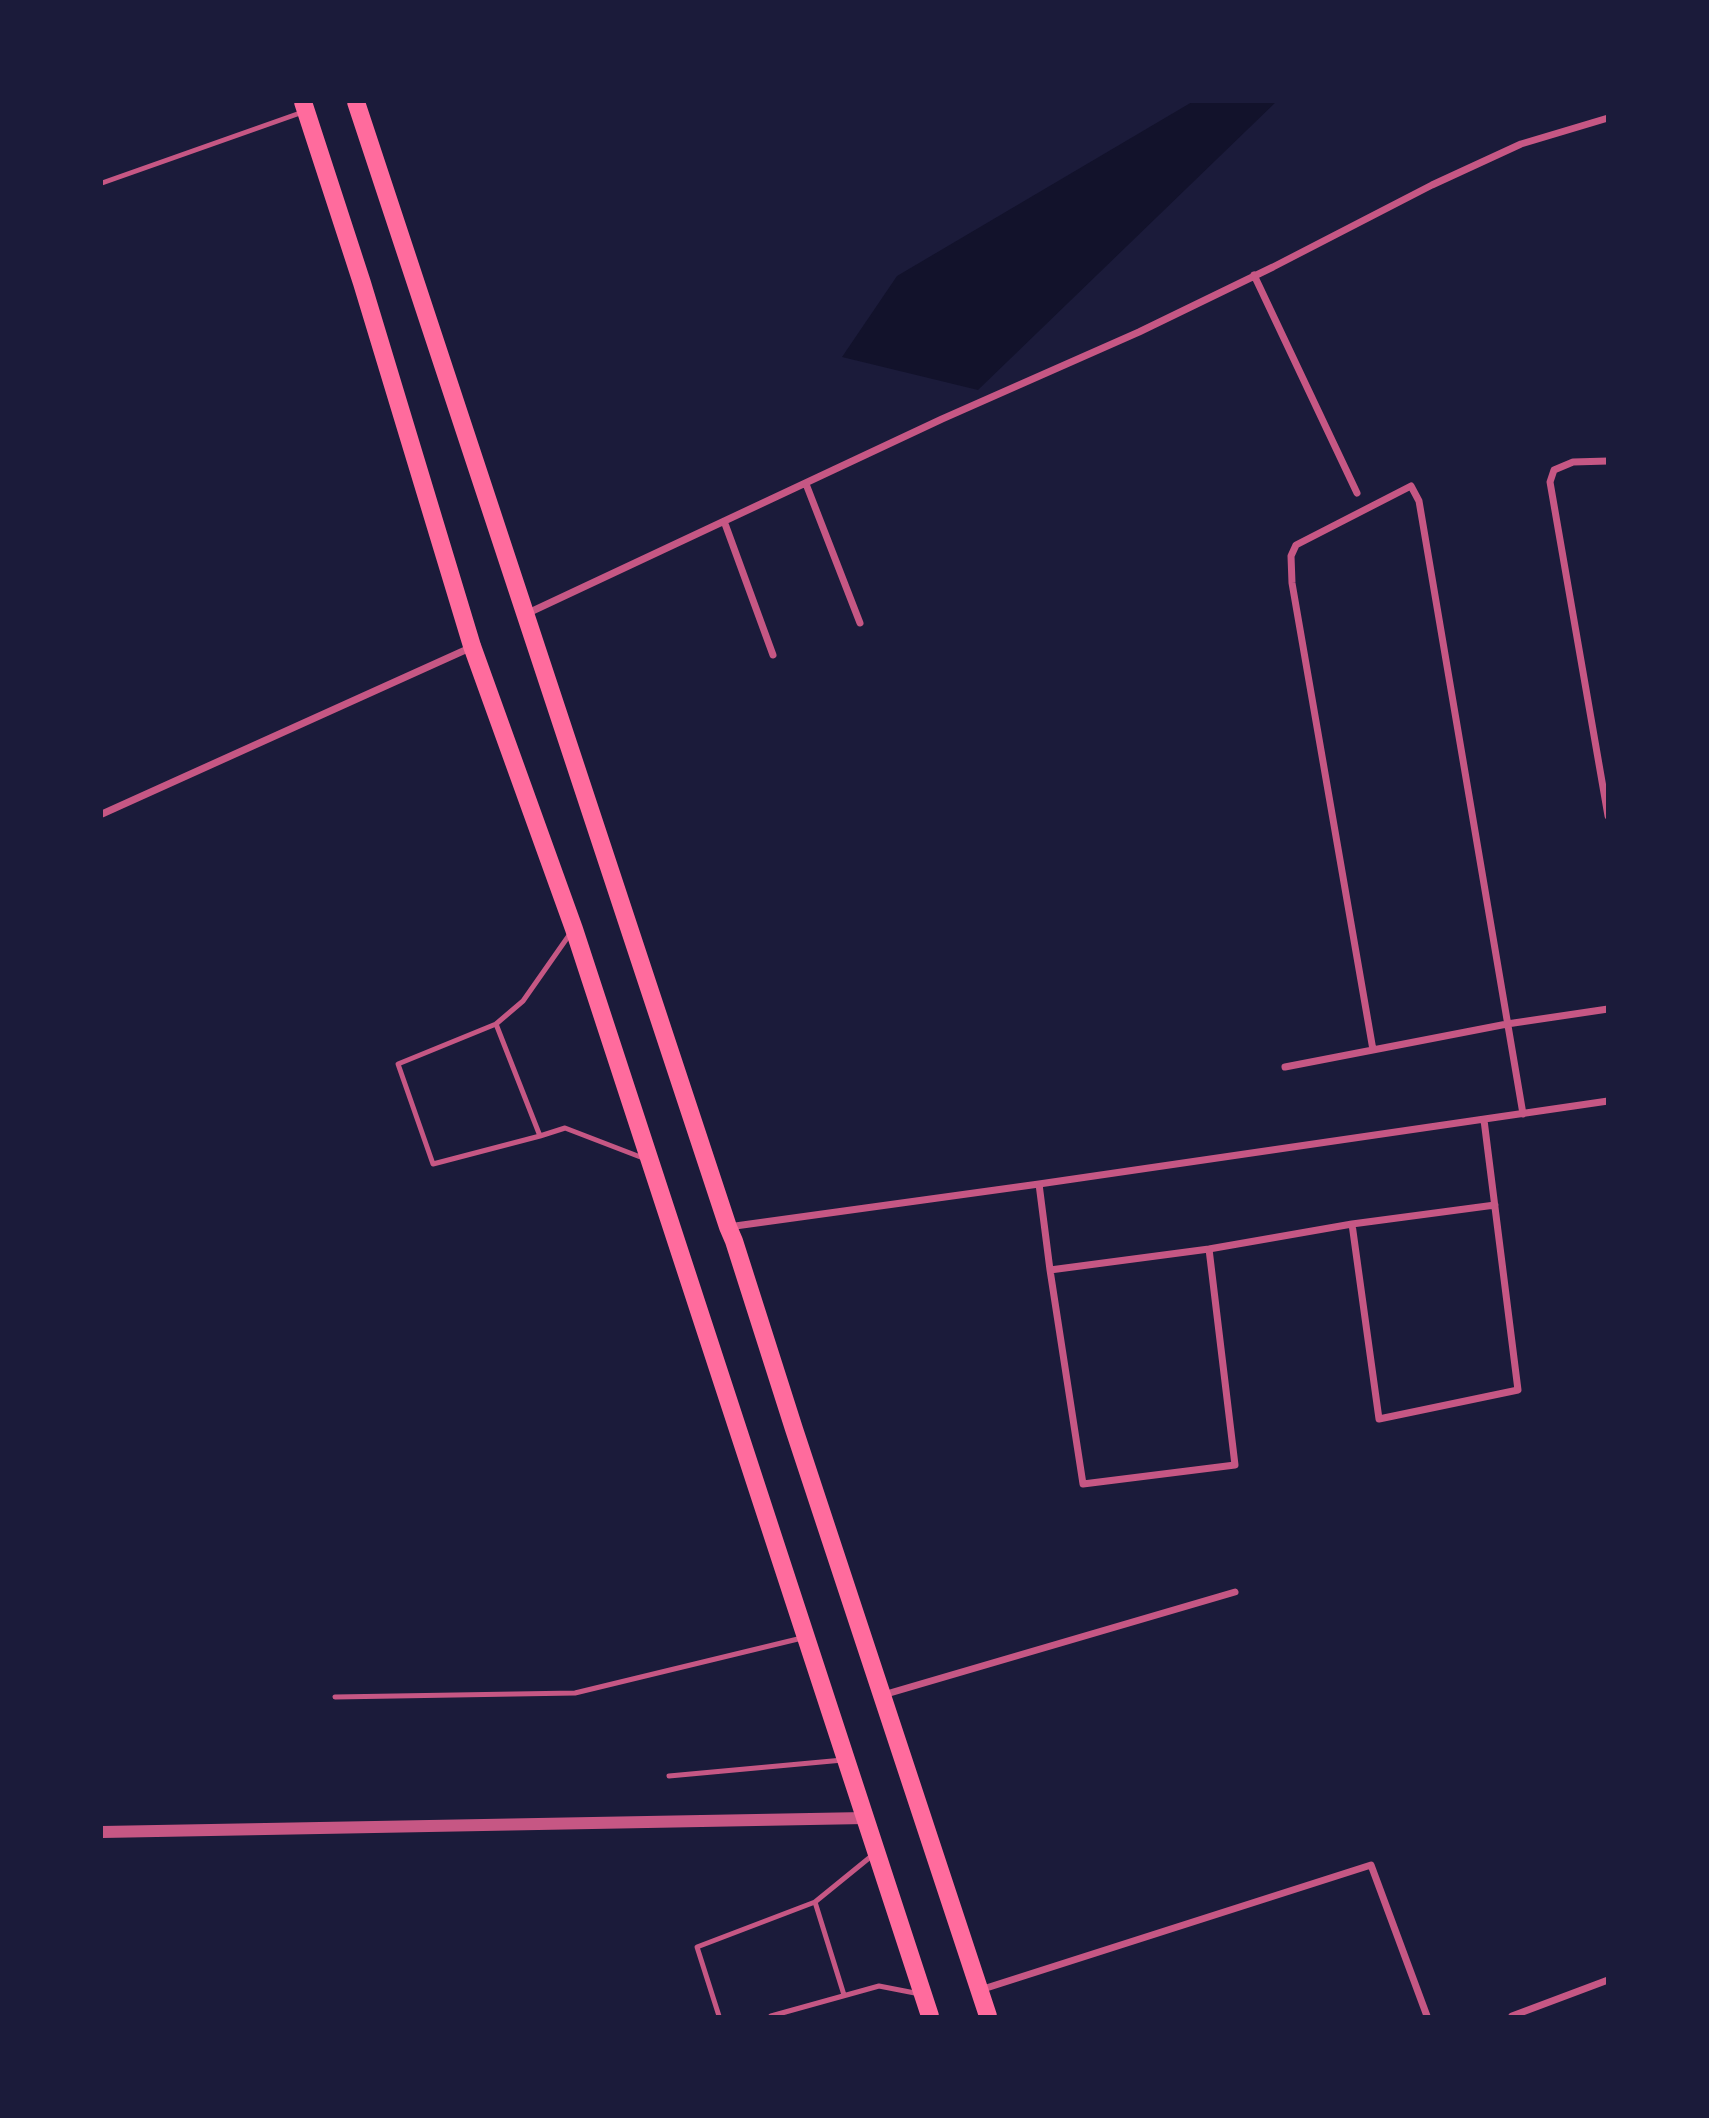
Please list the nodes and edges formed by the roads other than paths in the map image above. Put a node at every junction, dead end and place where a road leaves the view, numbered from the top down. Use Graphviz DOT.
graph roads {
  1 [pos="356,102"];
  2 [pos="304,106"];
  3 [pos="1608,118"];
  4 [pos="102,183"];
  5 [pos="1254,275"];
  6 [pos="1608,461"];
  7 [pos="806,484"];
  8 [pos="1357,494"];
  9 [pos="724,520"];
  10 [pos="526,614"];
  11 [pos="860,623"];
  12 [pos="472,646"];
  13 [pos="773,654"];
  14 [pos="102,814"];
  15 [pos="1608,816"];
  16 [pos="573,929"];
  17 [pos="1608,1009"];
  18 [pos="496,1024"];
  19 [pos="1507,1024"];
  20 [pos="1373,1050"];
  21 [pos="1285,1067"];
  22 [pos="1608,1101"];
  23 [pos="1523,1114"];
  24 [pos="1484,1120"];
  25 [pos="540,1136"];
  26 [pos="649,1160"];
  27 [pos="1039,1184"];
  28 [pos="1495,1205"];
  29 [pos="1352,1224"];
  30 [pos="728,1227"];
  31 [pos="1209,1249"];
  32 [pos="1050,1270"];
  33 [pos="1235,1592"];
  34 [pos="806,1637"];
  35 [pos="883,1695"];
  36 [pos="335,1697"];
  37 [pos="846,1760"];
  38 [pos="669,1776"];
  39 [pos="865,1818"];
  40 [pos="102,1832"];
  41 [pos="876,1852"];
  42 [pos="815,1902"];
  43 [pos="1608,1980"];
  44 [pos="980,1990"];
  45 [pos="923,1994"];
  46 [pos="844,1996"];
  47 [pos="719,2017"];
  48 [pos="771,2017"];
  49 [pos="930,2017"];
  50 [pos="988,2017"];
  51 [pos="1427,2017"];
  52 [pos="1512,2017"];
  1 -- 10 [label="main road"];
  2 -- 4 [label="lane"];
  2 -- 12 [label="main road"];
  3 -- 5 [label="street"];
  5 -- 7 [label="street"];
  5 -- 8 [label="street"];
  6 -- 15 [label="street"];
  7 -- 9 [label="street"];
  7 -- 11 [label="street"];
  9 -- 10 [label="street"];
  9 -- 13 [label="street"];
  10 -- 30 [label="main road"];
  12 -- 14 [label="street"];
  12 -- 16 [label="main road"];
  16 -- 18 [label="lane"];
  16 -- 26 [label="main road"];
  17 -- 19 [label="street"];
  18 -- 25 [label="lane"];
  18 -- 25 [label="lane"];
  19 -- 20 [label="street"];
  19 -- 20 [label="street"];
  19 -- 23 [label="street"];
  20 -- 21 [label="street"];
  22 -- 23 [label="street"];
  23 -- 24 [label="street"];
  24 -- 27 [label="street"];
  24 -- 28 [label="street"];
  25 -- 26 [label="lane"];
  26 -- 34 [label="main road"];
  27 -- 30 [label="street"];
  27 -- 32 [label="street"];
  28 -- 29 [label="street"];
  28 -- 29 [label="street"];
  29 -- 31 [label="street"];
  30 -- 35 [label="main road"];
  31 -- 32 [label="street"];
  31 -- 32 [label="street"];
  33 -- 35 [label="street"];
  34 -- 36 [label="lane"];
  34 -- 37 [label="main road"];
  35 -- 44 [label="main road"];
  37 -- 38 [label="lane"];
  37 -- 39 [label="main road"];
  39 -- 40 [label="street"];
  39 -- 41 [label="main road"];
  41 -- 42 [label="lane"];
  41 -- 45 [label="main road"];
  42 -- 46 [label="lane"];
  42 -- 47 [label="lane"];
  43 -- 52 [label="street"];
  44 -- 50 [label="main road"];
  44 -- 51 [label="street"];
  45 -- 46 [label="lane"];
  45 -- 49 [label="main road"];
  46 -- 48 [label="lane"];
}
